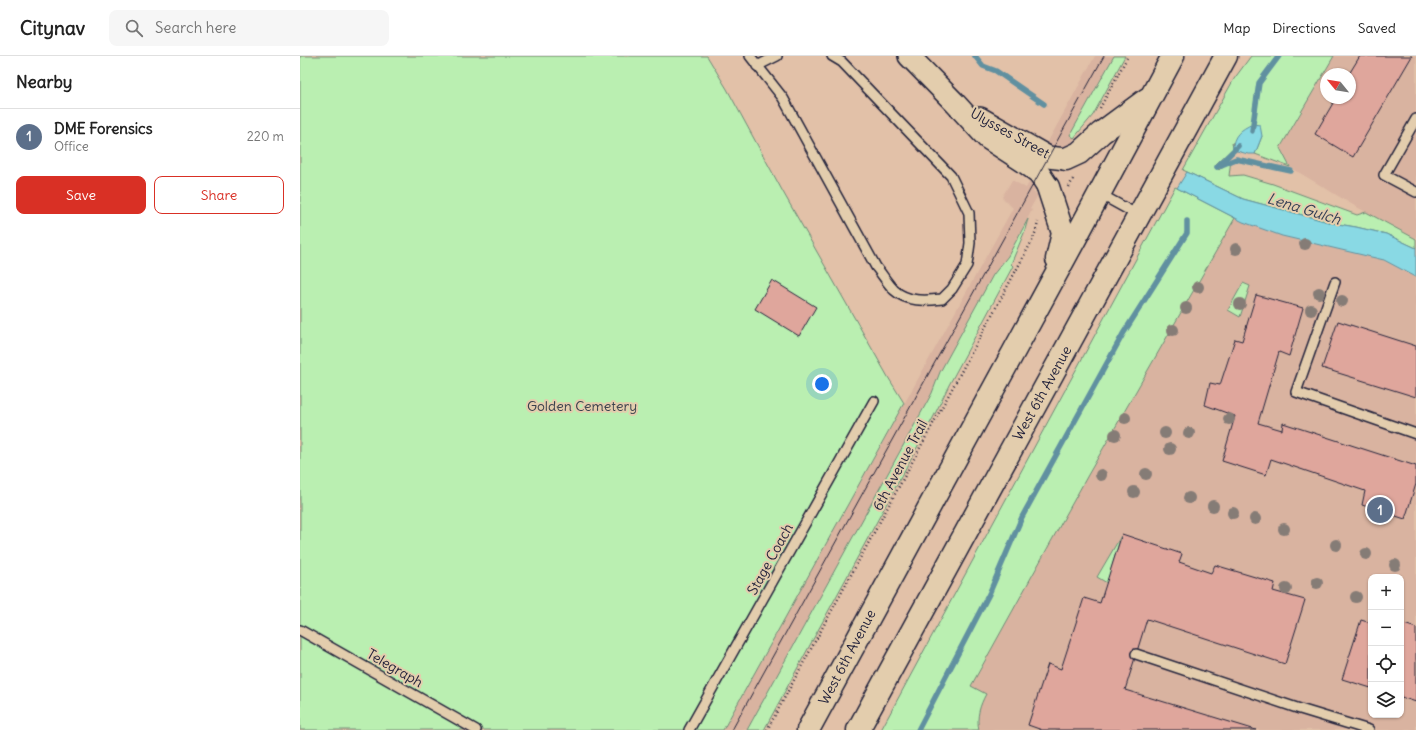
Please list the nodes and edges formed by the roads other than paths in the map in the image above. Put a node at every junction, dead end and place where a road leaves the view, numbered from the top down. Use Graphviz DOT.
graph roads {
  1 [pos="750,56"];
  2 [pos="776,56"];
  3 [pos="832,56"];
  4 [pos="909,56"];
  5 [pos="1173,56"];
  6 [pos="1226,56"];
  7 [pos="1236,56"];
  8 [pos="757,66"];
  9 [pos="1206,91"];
  10 [pos="1151,96"];
  11 [pos="955,103"];
  12 [pos="1416,119"];
  13 [pos="1072,165"];
  14 [pos="1057,189"];
  15 [pos="1416,192"];
  16 [pos="1098,194"];
  17 [pos="1138,215"];
  18 [pos="1052,281"];
  19 [pos="1335,282"];
  20 [pos="874,402"];
  21 [pos="1416,434"];
  22 [pos="300,630"];
  23 [pos="1136,654"];
  24 [pos="476,730"];
  25 [pos="689,730"];
  26 [pos="808,730"];
  27 [pos="858,730"];
  28 [pos="1369,730"];
  1 -- 8 [label="lane"];
  2 -- 8 [label="lane"];
  3 -- 8 [label="lane"];
  4 -- 11 [label="street, Ulysses Street"];
  5 -- 10 [label="highway, West 6th Avenue"];
  6 -- 9 [label="highway, West 6th Avenue"];
  7 -- 9 [label="highway"];
  9 -- 17 [label="highway, West 6th Avenue"];
  10 -- 13 [label="highway"];
  10 -- 16 [label="highway, West 6th Avenue"];
  11 -- 13 [label="street, Ulysses Street"];
  11 -- 14 [label="street, Ulysses Street"];
  12 -- 15 [label="lane"];
  14 -- 18 [label="highway"];
  16 -- 17 [label="lane"];
  16 -- 18 [label="highway, West 6th Avenue"];
  17 -- 27 [label="highway, West 6th Avenue"];
  18 -- 26 [label="highway, West 6th Avenue"];
  19 -- 21 [label="lane"];
  20 -- 25 [label="lane, Stage Coach"];
  22 -- 24 [label="lane, Telegraph"];
  23 -- 28 [label="lane"];
}
